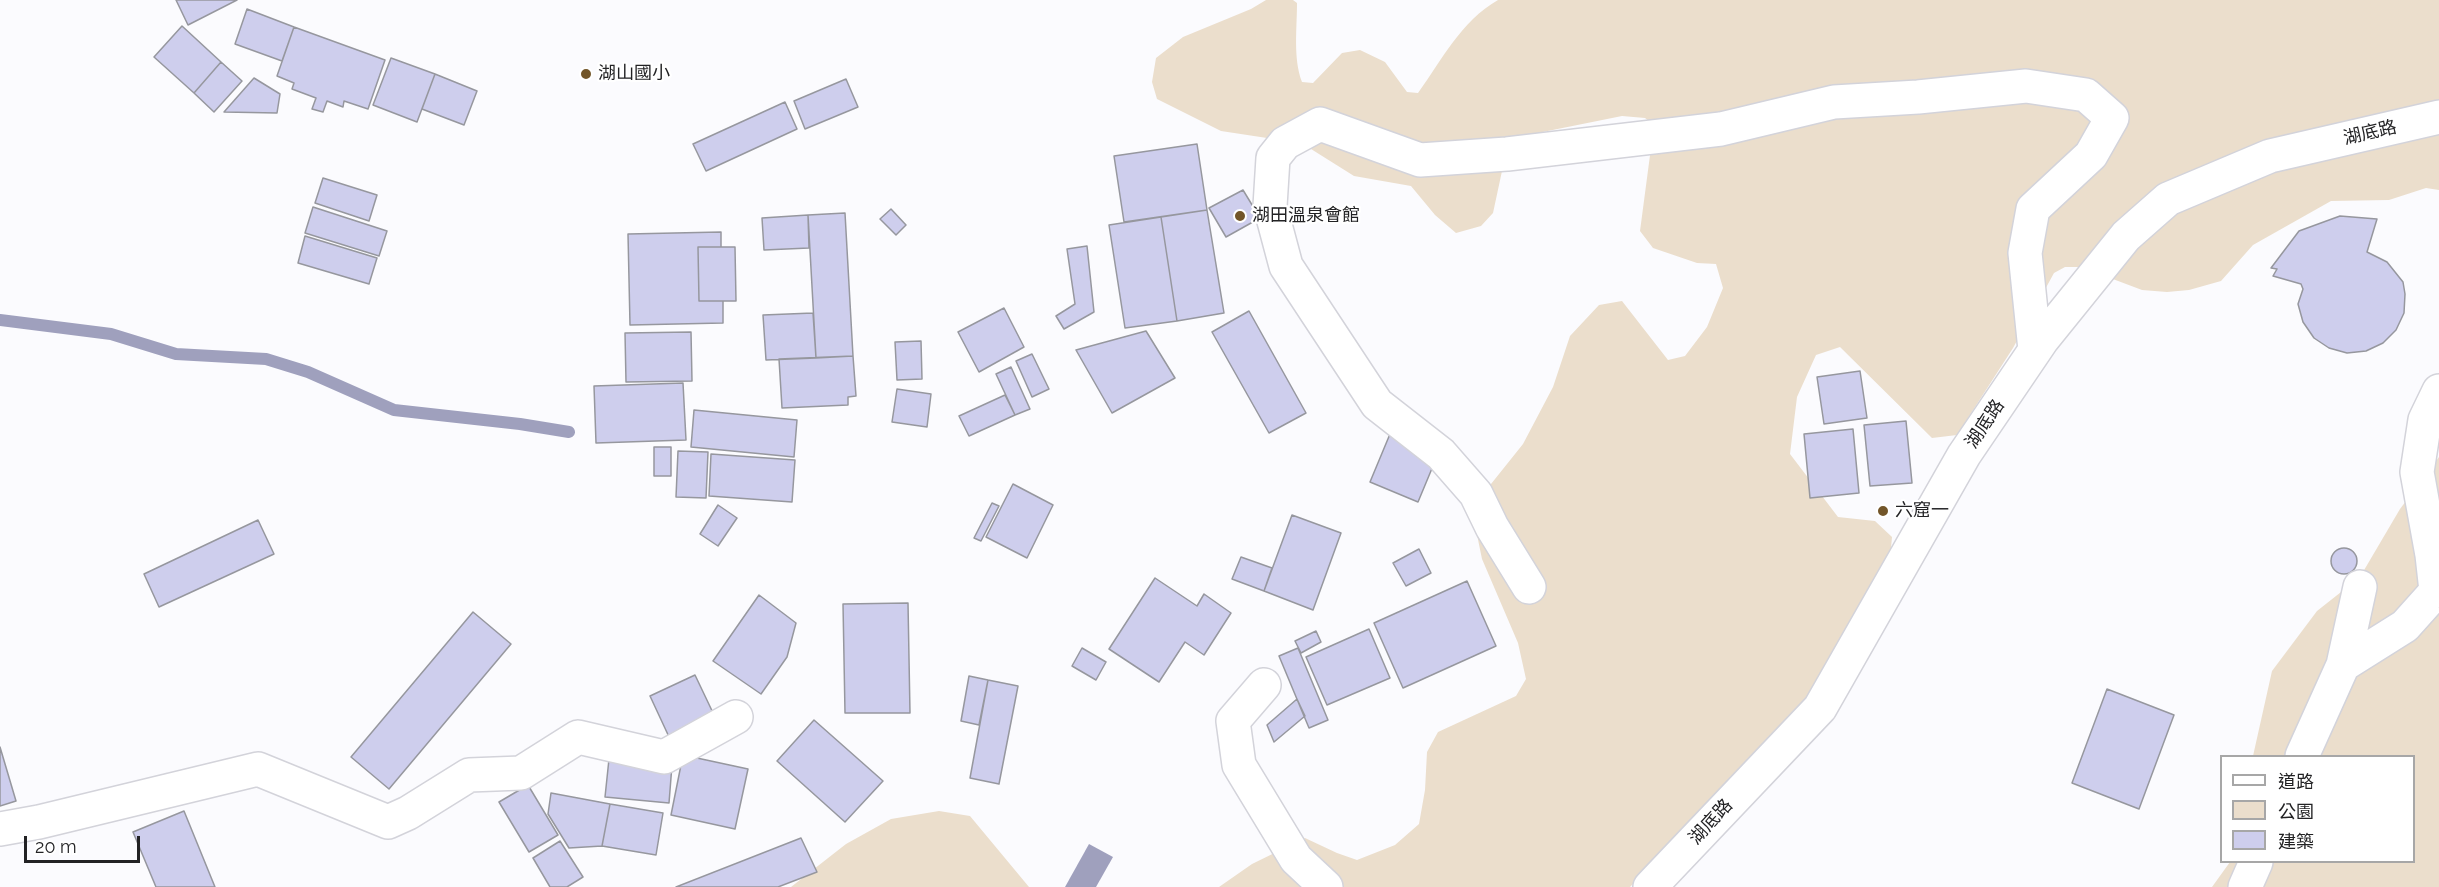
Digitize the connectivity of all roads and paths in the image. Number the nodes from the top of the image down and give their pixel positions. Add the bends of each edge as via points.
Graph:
1 (2439, 117) edge
2 (2035, 350) junction
3 (2439, 391) edge
4 (1529, 586) dead end
5 (2360, 588) dead end
6 (2437, 590) edge
7 (2343, 665) junction
8 (1264, 685) dead end
9 (736, 717) dead end
10 (2302, 755) edge
11 (0, 828) edge
12 (2255, 863) edge
13 (1664, 882) edge
14 (1326, 887) edge
15 (2245, 887) edge

1 - 2 street, 湖底路 via 2270,156 2168,199 2126,236
2 - 4 street via 2025,253 2033,208 2091,155 2112,118 2086,94 2026,86 1834,102 1720,129 1420,160 1320,124 1285,143 1273,158 1270,206 1286,266 1377,404 1441,454 1476,494
2 - 13 street, 湖底路 via 1964,455 1820,708
3 - 6 street via 2425,420 2417,472
5 - 7 street
6 - 7 street via 2405,626
7 - 10 street
8 - 14 street via 1233,721 1239,765 1296,859
9 - 11 street via 664,757 578,737 521,773 469,775 388,822 258,769
12 - 15 street

